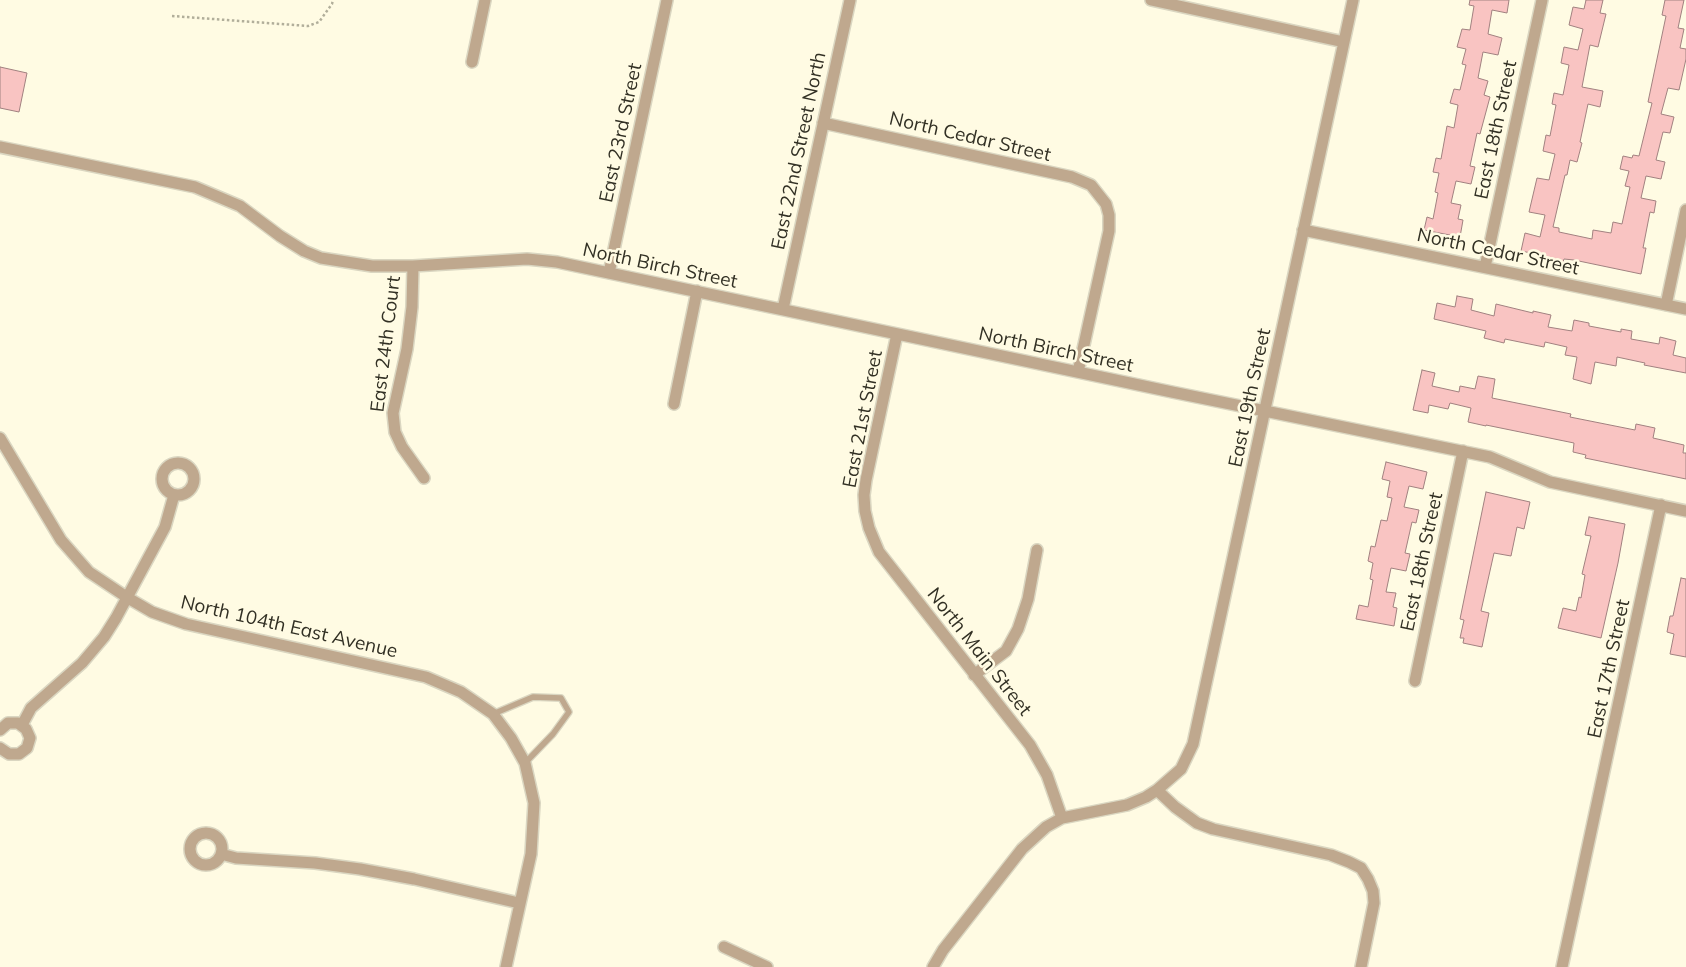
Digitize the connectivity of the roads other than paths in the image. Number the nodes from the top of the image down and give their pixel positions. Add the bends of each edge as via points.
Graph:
1 (485, 0) edge
2 (667, 0) edge
3 (850, 0) edge
4 (1155, 0) edge
5 (1353, 0) edge
6 (1542, 0) edge
7 (1344, 42) junction
8 (472, 62) dead end
9 (823, 122) junction
10 (0, 147) edge
11 (1686, 210) edge
12 (1303, 230) junction
13 (413, 266) junction
14 (1485, 267) junction
15 (609, 273) junction
16 (697, 291) junction
17 (1666, 305) junction
18 (783, 310) junction
19 (1686, 310) edge
20 (898, 334) junction
21 (1078, 372) junction
22 (674, 404) dead end
23 (1266, 411) junction
24 (0, 438) edge
25 (1463, 451) junction
26 (5, 457) edge
27 (424, 478) dead end
28 (174, 495) dead end
29 (1660, 505) junction
30 (1686, 510) edge
31 (865, 511) joint
32 (1037, 550) dead end
33 (128, 598) junction
34 (974, 675) junction
35 (1415, 680) dead end
36 (493, 714) junction
37 (22, 724) junction
38 (0, 730) edge
39 (0, 748) edge
40 (525, 763) junction
41 (1157, 790) junction
42 (1062, 818) junction
43 (222, 854) dead end
44 (520, 903) junction
45 (724, 946) dead end
46 (506, 967) edge
47 (767, 967) edge
48 (933, 967) edge
49 (1361, 967) edge
50 (1562, 967) edge

1 - 8 street
2 - 15 street, East 23rd Street
3 - 9 street, East 22nd Street North
4 - 7 street
5 - 7 street, East 19th Street
6 - 14 street, East 18th Street
7 - 12 street, East 19th Street
9 - 18 street, East 22nd Street North
9 - 21 street, North Cedar Street via 1072,178 1091,186 1109,215 1109,231
10 - 13 street, North Birch Street via 195,187 240,206 280,236 321,258 372,266
11 - 17 street
12 - 14 street, North Cedar Street
12 - 23 street, East 19th Street
13 - 15 street, North Birch Street via 527,259
13 - 27 street, East 24th Court via 407,349 393,413 395,432 402,447
14 - 17 street, North Cedar Street
15 - 16 street, North Birch Street
16 - 18 street, North Birch Street
16 - 22 street
17 - 19 street, North Cedar Street
18 - 20 street, North Birch Street
20 - 21 street, North Birch Street
20 - 31 street, East 21st Street via 866,480
21 - 23 street, North Birch Street
23 - 25 street, North Birch Street
23 - 41 street, East 19th Street via 1194,744 1181,769
24 - 26 street, North 104th East Avenue
25 - 29 street, North Birch Street via 1490,457 1550,482
25 - 35 street, East 18th Street
26 - 33 street, North 104th East Avenue via 61,540 90,572
28 - 33 street via 165,527
29 - 30 street, North Birch Street
29 - 50 street, East 17th Street
31 - 34 street, North Main Street via 879,552
32 - 34 street via 1028,600 1018,629 1006,650
33 - 36 street, North 104th East Avenue via 152,612 186,624 426,677 461,692
33 - 37 street via 104,637 82,663 32,708
34 - 42 street, North Main Street via 1039,759
36 - 40 street, North 104th East Avenue
36 - 40 lane via 533,697 561,698 569,712
37 - 38 street via 10,723
37 - 39 street via 30,736 26,749 11,755
40 - 44 street, North 104th East Avenue via 534,803 531,854
41 - 42 street, East 19th Street via 1127,805
41 - 49 street via 1197,823 1213,830 1332,855 1361,868 1373,891 1374,903
42 - 48 street via 1046,827 1022,849
43 - 44 street via 360,869
44 - 46 street, North 104th East Avenue
45 - 47 street

